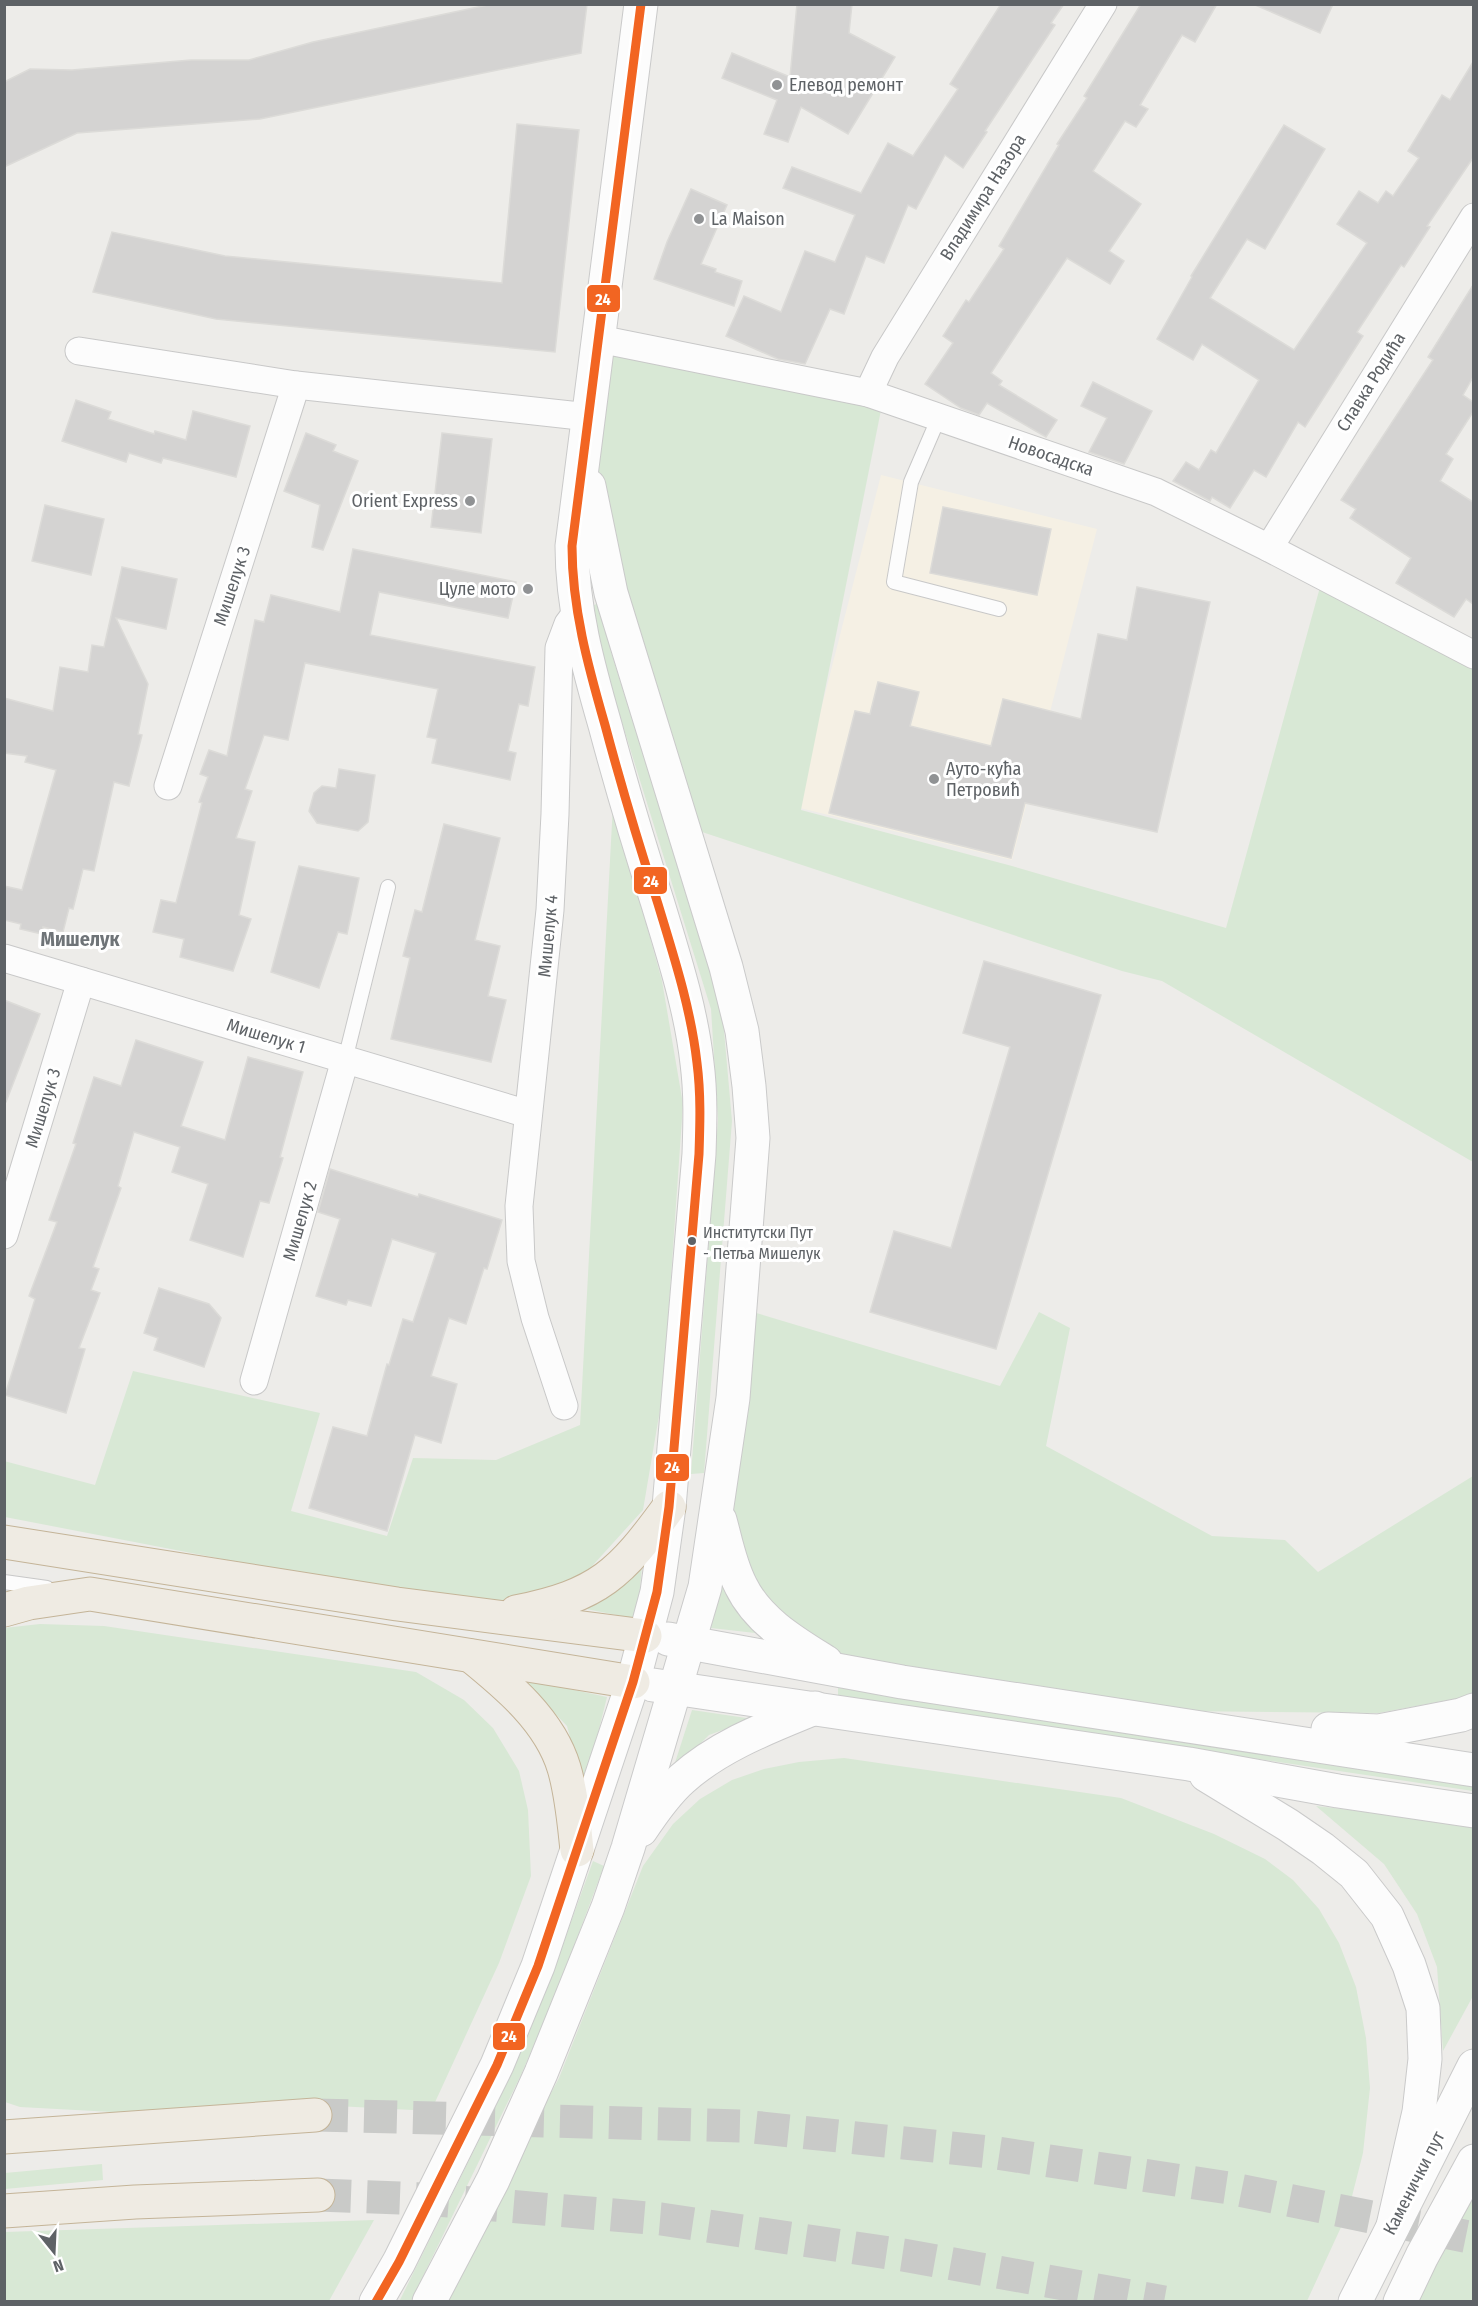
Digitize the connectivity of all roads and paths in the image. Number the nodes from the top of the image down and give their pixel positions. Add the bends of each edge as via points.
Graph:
1 (641, 4) edge
2 (1103, 4) edge
3 (1473, 217) edge
4 (599, 339) junction
5 (79, 351) dead end
6 (296, 386) junction
7 (868, 393) junction
8 (589, 417) junction
9 (939, 417) junction
10 (584, 464) junction
11 (1269, 548) junction
12 (999, 609) dead end
13 (577, 612) junction
14 (1473, 655) edge
15 (168, 786) dead end
16 (388, 887) dead end
17 (4, 958) edge
18 (81, 981) junction
19 (345, 1060) junction
20 (528, 1114) junction
21 (4, 1235) edge
22 (254, 1381) dead end
23 (564, 1406) dead end
24 (717, 1506) junction
25 (669, 1507) junction
26 (4, 1542) edge
27 (4, 1582) edge
28 (90, 1594) junction
29 (4, 1610) edge
30 (493, 1617) junction
31 (645, 1636) junction
32 (691, 1642) junction
33 (470, 1655) junction
34 (837, 1670) junction
35 (633, 1682) junction
36 (675, 1688) junction
37 (815, 1708) junction
38 (1473, 1710) edge
39 (1182, 1724) junction
40 (1189, 1764) junction
41 (1473, 1770) edge
42 (1473, 1811) edge
43 (628, 1848) junction
44 (577, 1850) junction
45 (1473, 2066) edge
46 (4, 2114) edge
47 (315, 2115) tunnel mouth
48 (129, 2127) junction
49 (4, 2138) edge
50 (1473, 2161) edge
51 (318, 2195) tunnel mouth
52 (4, 2211) edge
53 (1393, 2226) junction
54 (376, 2301) edge
55 (429, 2301) edge
56 (1355, 2301) edge
57 (1400, 2301) edge

1 - 4 street
2 - 7 street, Владимира Назора via 885,357
3 - 11 street, Славка Родића
4 - 7 street, Новосадска
4 - 8 street
5 - 6 street
6 - 8 street
6 - 15 street, Мишелук 3
7 - 9 street, Новосадска
8 - 10 street
9 - 11 street, Новосадска via 1156,492
9 - 12 lane via 911,482 894,582
10 - 13 street via 572,546
10 - 24 street via 611,593 742,1031 753,1138 733,1398
11 - 14 street, Новосадска
13 - 20 street, Мишелук 4 via 559,648 553,877
13 - 25 street via 622,788 678,973 697,1064 699,1154
16 - 19 lane
17 - 18 street, Мишелук 1
18 - 19 street, Мишелук 1
18 - 21 street, Мишелук 3
19 - 20 street, Мишелук 1
19 - 22 street, Мишелук 2
20 - 23 street, Мишелук 4 via 519,1206 521,1261
24 - 32 street via 705,1587
24 - 34 street via 741,1588 762,1617
25 - 30 highway via 638,1551 600,1584 585,1593
25 - 31 street via 657,1592
26 - 30 highway
27 - 28 lane
28 - 29 highway
28 - 33 highway
30 - 31 highway
31 - 32 street
31 - 35 street
32 - 34 street
32 - 36 street
33 - 35 highway
33 - 44 highway via 507,1686 551,1737 564,1767
34 - 39 street
35 - 36 street
35 - 44 street
36 - 37 street
36 - 43 street
37 - 40 street
37 - 43 street via 709,1758 680,1780
38 - 39 street via 1379,1731
39 - 41 street
40 - 42 street
40 - 53 street via 1323,1848 1354,1874 1387,1916 1405,1955 1423,2007 1425,2059 1419,2112
43 - 55 street via 536,2083 493,2180
44 - 54 street via 538,1966 497,2065
45 - 53 street, Каменички пут
46 - 48 highway via 23,2120
47 - 48 highway
48 - 49 highway
50 - 57 street
51 - 52 highway
53 - 56 street, Каменички пут

